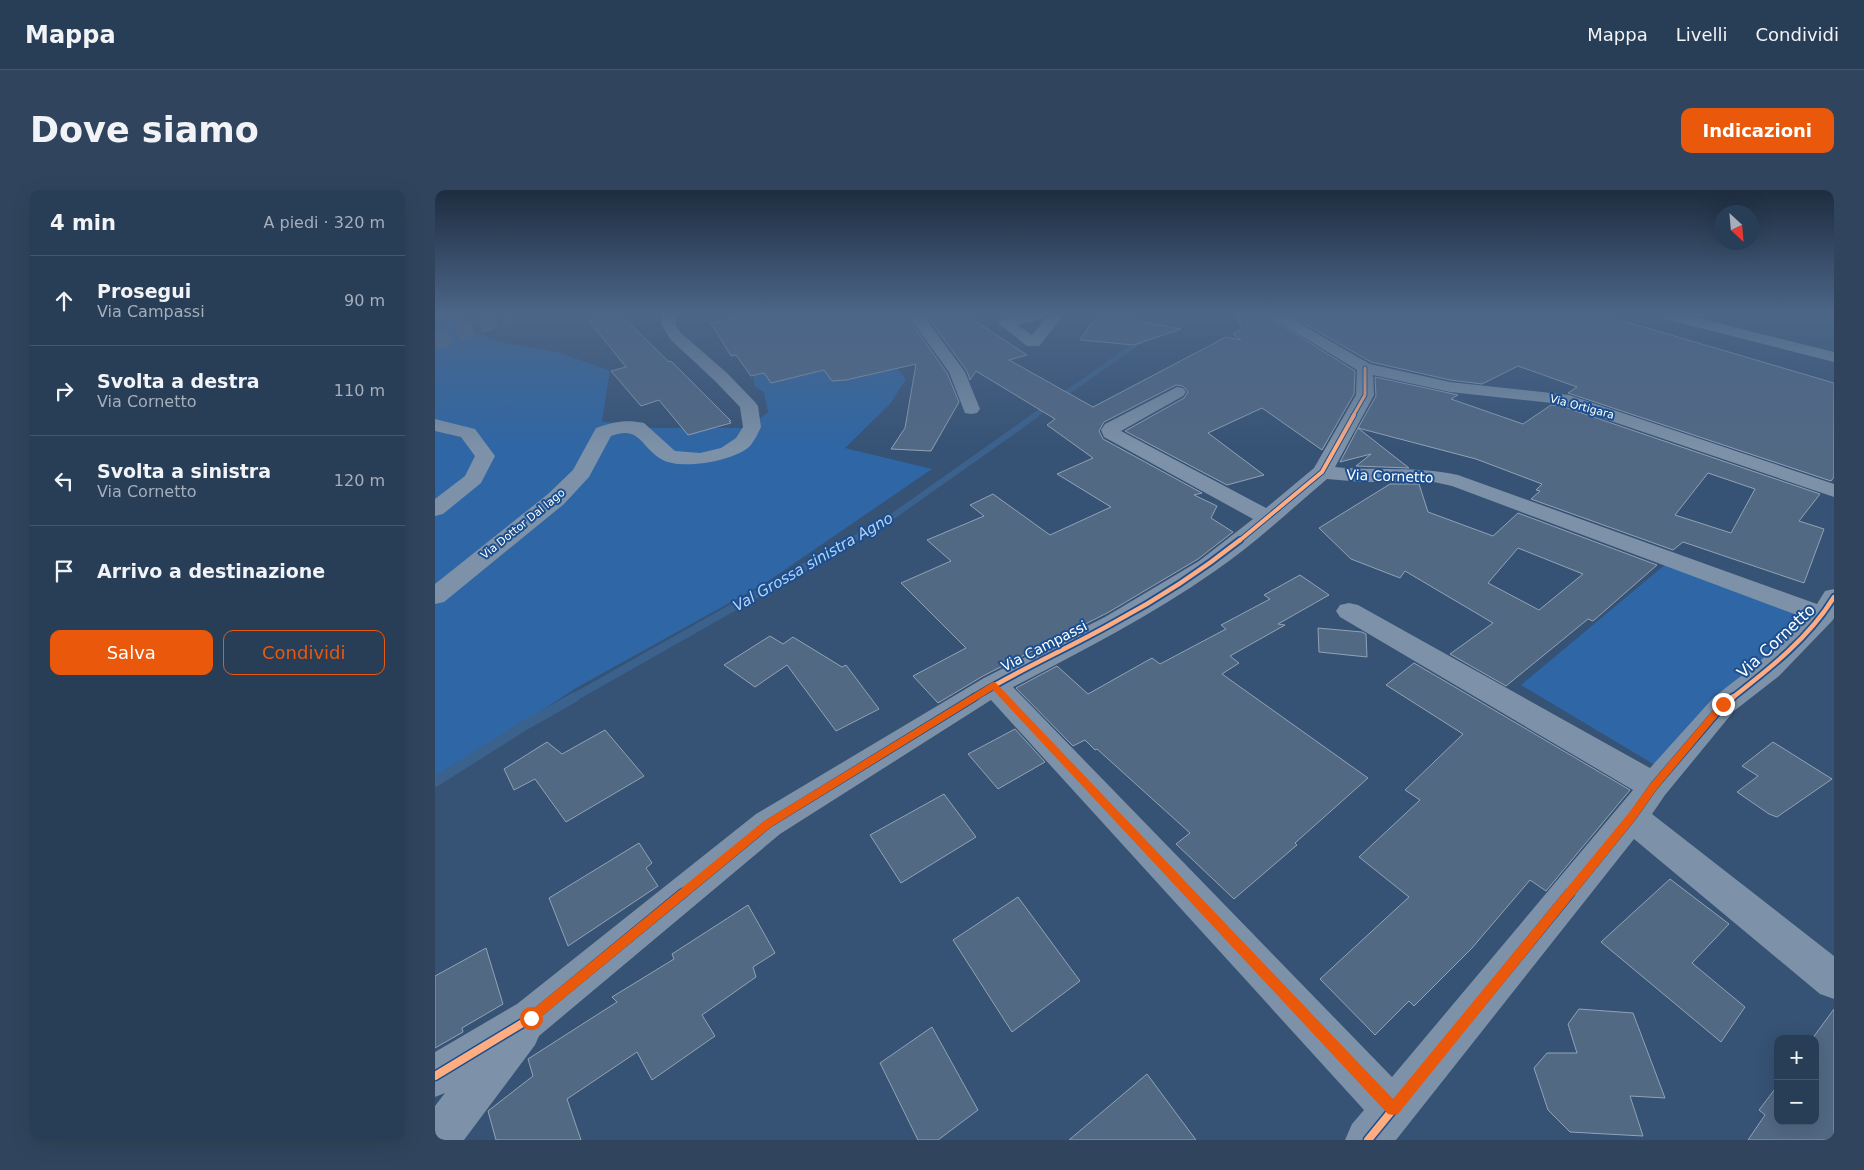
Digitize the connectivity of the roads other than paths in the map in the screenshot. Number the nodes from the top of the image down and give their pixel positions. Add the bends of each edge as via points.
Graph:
1 (701, 359) edge
2 (948, 359) edge
3 (1350, 359) edge
4 (1365, 368) junction
5 (1177, 392) dead end
6 (971, 409) dead end
7 (435, 424) edge
8 (1322, 472) junction
9 (1834, 491) edge
10 (435, 509) edge
11 (1268, 518) junction
12 (435, 596) edge
13 (1829, 606) edge
14 (1349, 611) dead end
15 (993, 685) junction
16 (1654, 786) junction
17 (1632, 817) junction
18 (1834, 980) edge
19 (531, 1018) junction
20 (435, 1076) edge
21 (1393, 1109) junction
22 (436, 1140) edge
23 (1368, 1140) edge

1 - 12 street, Via Dottor Dal lago via 749,406 752,427 743,442 728,452 700,459 669,456 637,428 620,426 603,432 581,473 556,499
2 - 6 street via 957,372
3 - 4 street, Via Ortigara
4 - 8 street, Via Campassi via 1365,395
4 - 9 street, Via Ortigara via 1450,387 1552,397 1582,404
5 - 11 street via 1112,428 1111,433
7 - 10 street via 468,433 485,456 474,479
8 - 11 street, Via Campassi
8 - 13 street, Via Cornetto via 1362,476 1434,476 1458,481
11 - 15 street, Via Campassi via 1207,566 1123,618
13 - 16 street, Via Cornetto via 1769,669 1723,704
14 - 16 street
15 - 19 street, Via Campassi via 768,824
15 - 21 street
16 - 17 street, Via Cornetto
17 - 18 street
17 - 21 street, Via Cornetto
19 - 20 street, Via Campassi
19 - 22 street
21 - 23 street, Via Cornetto

